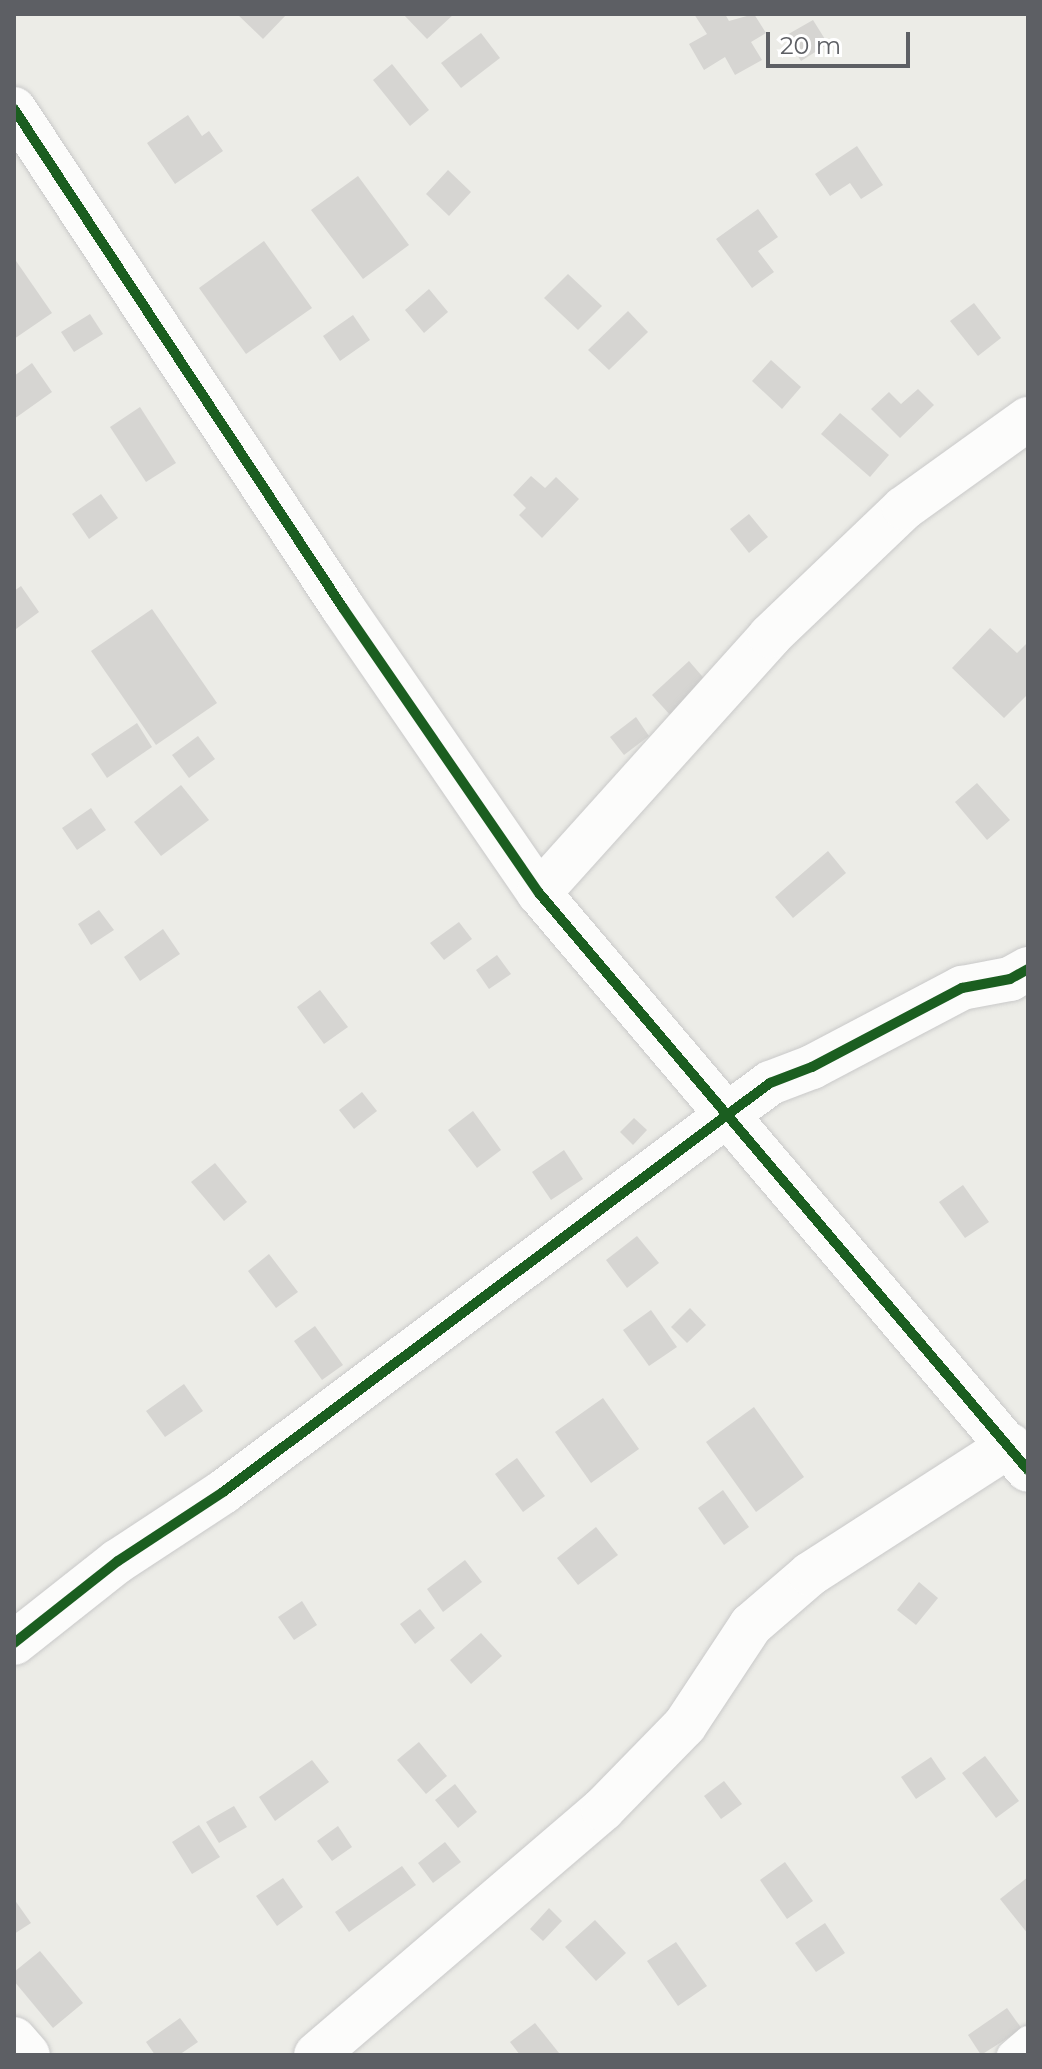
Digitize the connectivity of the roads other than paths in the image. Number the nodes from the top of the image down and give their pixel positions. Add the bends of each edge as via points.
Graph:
1 (14, 109) edge
2 (1028, 419) edge
3 (539, 893) junction
4 (1028, 969) edge
5 (730, 1117) junction
6 (1019, 1458) edge
7 (14, 1643) edge
8 (14, 2039) edge
9 (1028, 2040) edge
10 (28, 2055) edge
11 (316, 2055) edge
12 (1011, 2055) edge

1 - 3 street via 343,608
2 - 3 street via 904,508 770,636
3 - 5 street
4 - 5 street via 1010,979 962,988 897,1019 812,1067 770,1083
5 - 6 street
5 - 7 street via 223,1492 118,1561
6 - 11 street via 810,1574 751,1625 685,1725 603,1809
8 - 10 street
9 - 12 lane

